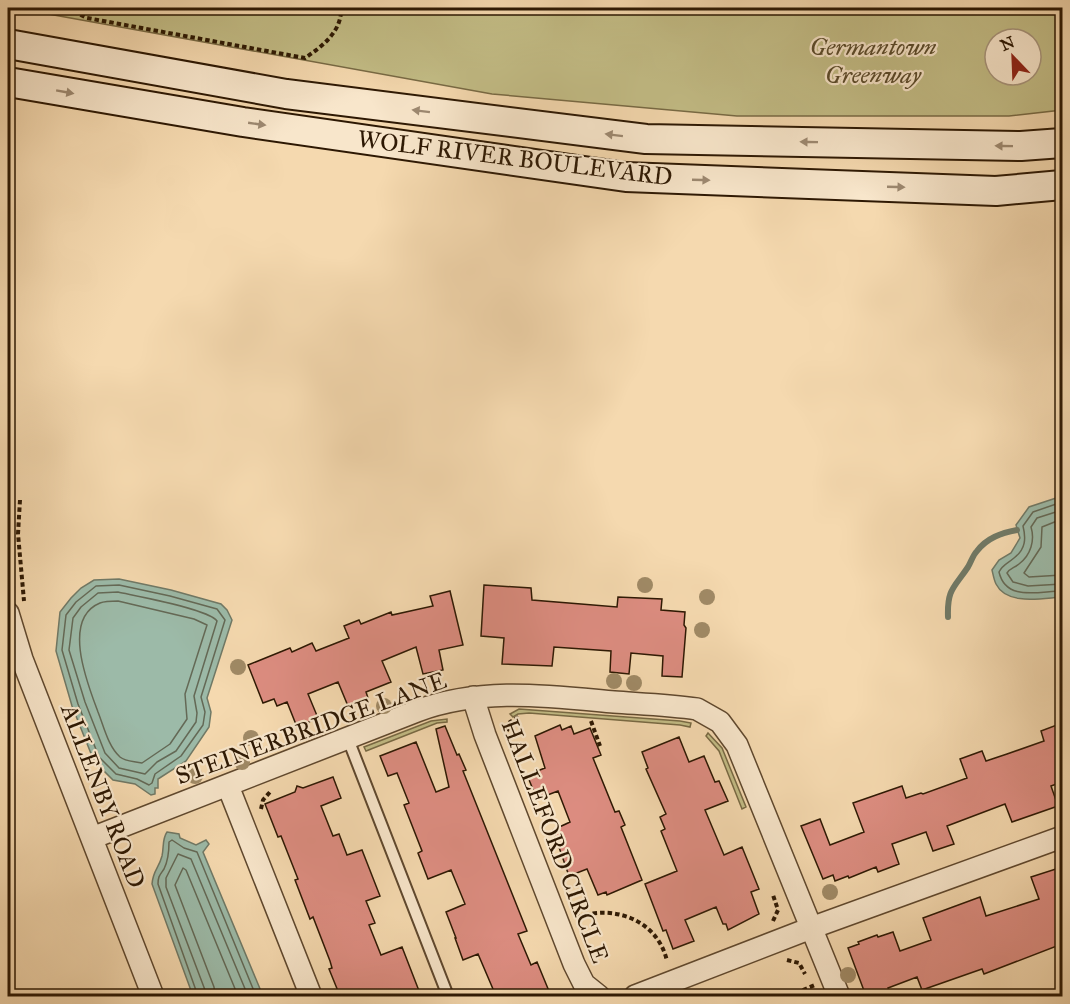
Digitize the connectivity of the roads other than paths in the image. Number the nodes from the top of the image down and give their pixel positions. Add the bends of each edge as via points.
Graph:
1 (8, 44) edge
2 (8, 82) edge
3 (1062, 143) edge
4 (1062, 185) edge
5 (16, 612) edge
6 (473, 697) junction
7 (348, 739) junction
8 (228, 786) junction
9 (1062, 837) edge
10 (92, 838) junction
11 (811, 927) junction
12 (153, 996) edge
13 (311, 996) edge
14 (448, 996) edge
15 (599, 996) edge
16 (635, 996) edge
17 (838, 996) edge

3 -> 1 main road, WOLF RIVER BOULEVARD via 1021,146 646,140 286,94
2 -> 4 main road, WOLF RIVER BOULEVARD via 243,122 626,177 996,192
5 - 10 street, ALLENBY ROAD via 22,658
6 - 7 street, STEINERBRIDGE LANE via 432,706
6 - 11 street, STEINERBRIDGE LANE via 527,694 685,707 712,716 737,745
6 - 15 street, HALLEFORD CIRCLE via 570,953 584,984
7 - 8 street, STEINERBRIDGE LANE
7 - 14 lane
8 - 10 street, STEINERBRIDGE LANE
8 - 13 street
9 - 11 street
10 - 12 street, ALLENBY ROAD
11 - 16 street
11 - 17 street, STEINERBRIDGE LANE

